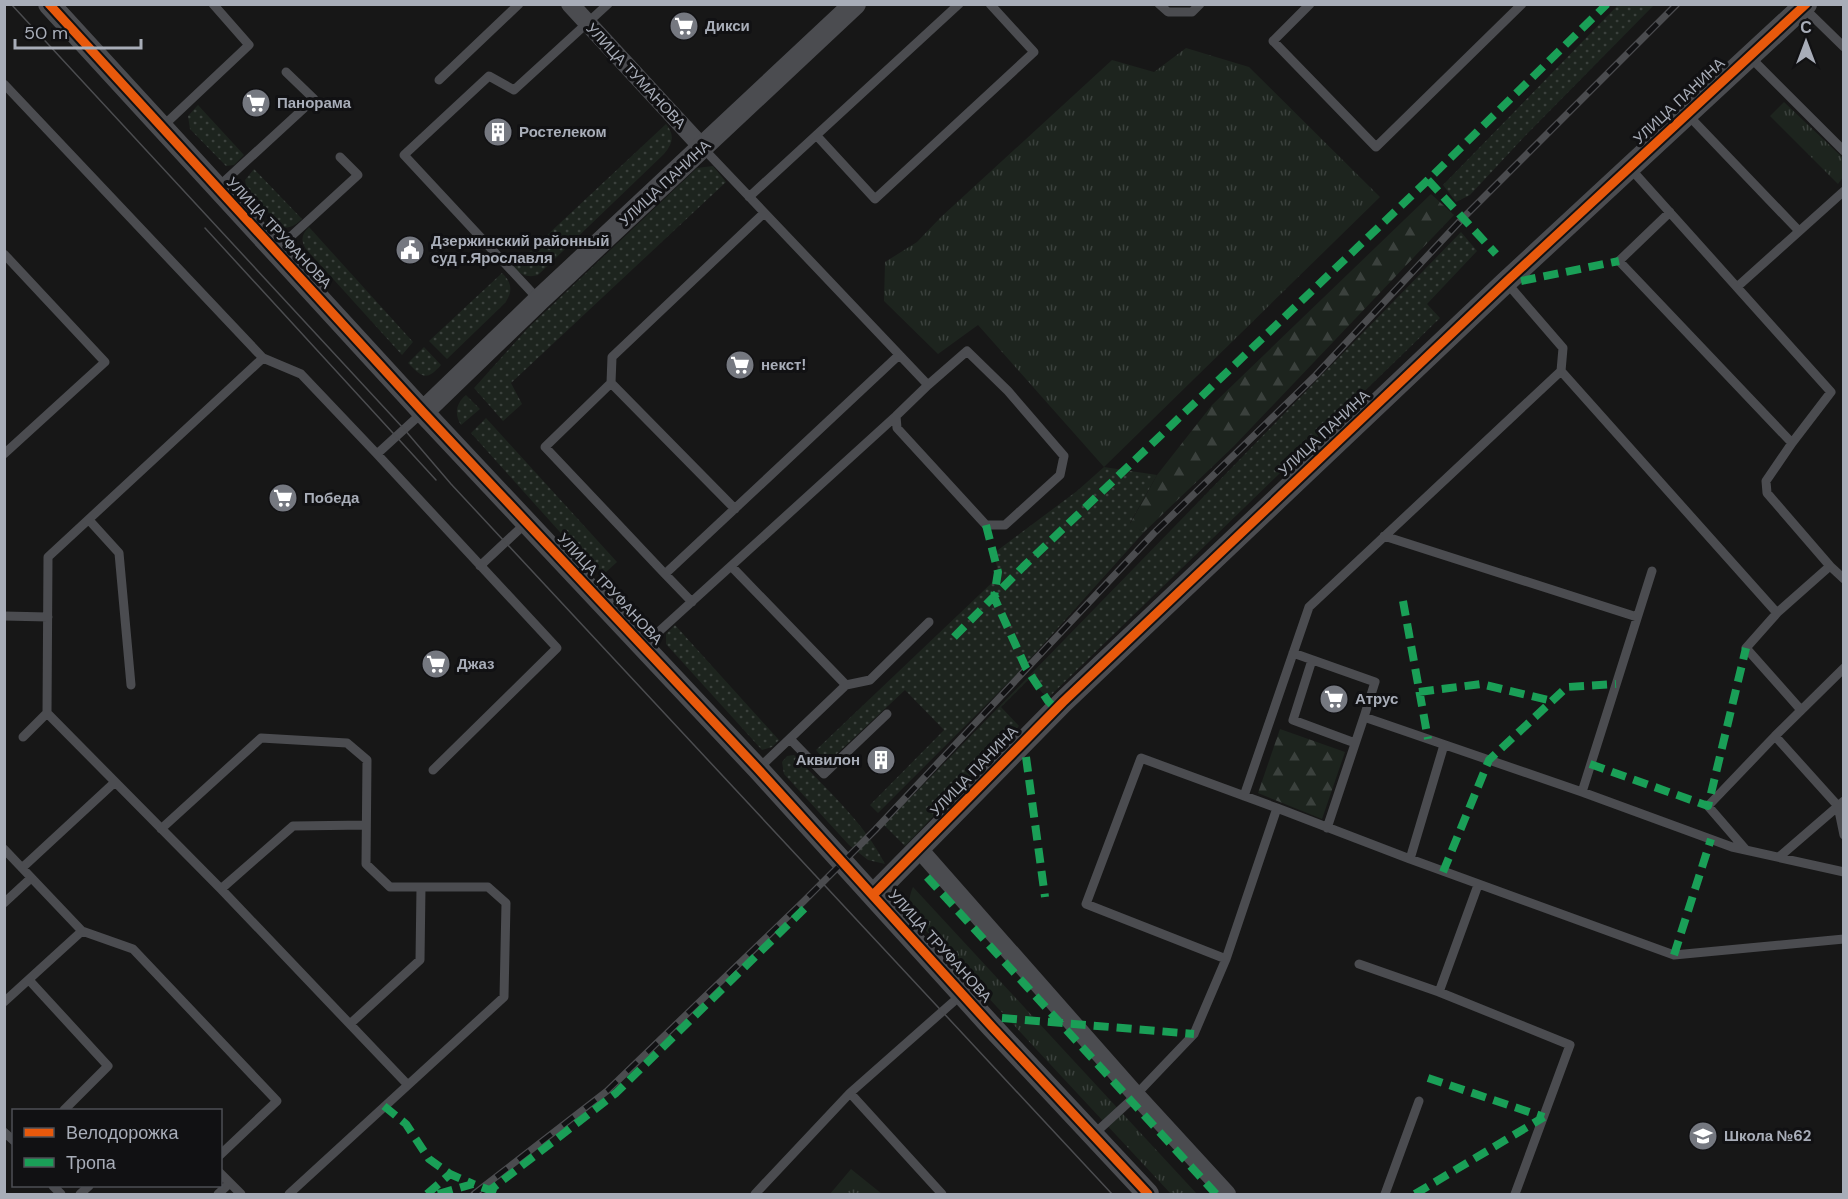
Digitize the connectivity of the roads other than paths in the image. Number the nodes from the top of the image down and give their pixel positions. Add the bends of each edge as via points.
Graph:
1 (49, 4) edge
2 (213, 4) edge
3 (519, 4) edge
4 (570, 4) edge
5 (608, 4) edge
6 (855, 4) edge
7 (959, 4) edge
8 (990, 4) edge
9 (1159, 4) edge
10 (1200, 4) edge
11 (1310, 4) edge
12 (1522, 4) edge
13 (1805, 6) edge
14 (587, 24) junction
15 (1844, 47) edge
16 (1749, 56) junction
17 (286, 72) dead end
18 (439, 80) dead end
19 (4, 84) edge
20 (1687, 114) junction
21 (161, 128) junction
22 (818, 136) junction
23 (702, 147) junction
24 (1844, 151) edge
25 (340, 157) dead end
26 (1630, 167) junction
27 (217, 188) junction
28 (1844, 191) edge
29 (749, 197) junction
30 (1670, 212) junction
31 (764, 213) junction
32 (1799, 231) junction
33 (275, 251) junction
34 (4, 254) edge
35 (1506, 282) junction
36 (1737, 287) junction
37 (539, 300) junction
38 (899, 355) junction
39 (262, 358) junction
40 (1561, 371) junction
41 (612, 383) junction
42 (928, 385) junction
43 (423, 412) junction
44 (896, 416) junction
45 (1791, 443) junction
46 (4, 454) edge
47 (377, 454) junction
48 (735, 509) junction
49 (89, 520) junction
50 (526, 522) junction
51 (1384, 536) junction
52 (480, 566) junction
53 (731, 566) junction
54 (1830, 566) junction
55 (1652, 571) dead end
56 (665, 574) junction
57 (1844, 579) edge
58 (692, 602) junction
59 (1778, 613) junction
60 (4, 616) edge
61 (48, 617) junction
62 (1637, 617) junction
63 (929, 622) dead end
64 (643, 646) junction
65 (1293, 653) junction
66 (1312, 660) junction
67 (1844, 668) edge
68 (131, 685) dead end
69 (846, 685) junction
70 (1801, 710) junction
71 (47, 713) junction
72 (887, 714) dead end
73 (1364, 717) junction
74 (1775, 736) junction
75 (23, 737) dead end
76 (790, 739) junction
77 (1355, 743) junction
78 (1444, 745) junction
79 (758, 769) junction
80 (433, 770) dead end
81 (115, 782) junction
82 (1582, 792) junction
83 (1244, 796) junction
84 (1841, 804) edge
85 (1277, 808) junction
86 (366, 825) junction
87 (1327, 828) junction
88 (161, 829) junction
89 (1844, 835) edge
90 (4, 849) edge
91 (919, 849) junction
92 (1746, 850) junction
93 (1779, 857) junction
94 (1410, 859) junction
95 (22, 868) junction
96 (1844, 872) edge
97 (31, 878) junction
98 (1478, 885) junction
99 (421, 887) junction
100 (221, 889) junction
101 (873, 894) junction
102 (4, 903) edge
103 (82, 931) junction
104 (1844, 939) edge
105 (1226, 958) junction
106 (1359, 964) dead end
107 (28, 980) junction
108 (1439, 992) junction
109 (963, 993) junction
110 (4, 1002) edge
111 (350, 1024) junction
112 (407, 1084) junction
113 (850, 1093) junction
114 (1136, 1095) junction
115 (1419, 1101) dead end
116 (65, 1109) edge
117 (1093, 1135) junction
118 (222, 1153) edge
119 (222, 1175) edge
120 (230, 1183) junction
121 (218, 1194) edge
122 (241, 1194) edge
123 (289, 1194) edge
124 (755, 1194) edge
125 (942, 1194) edge
126 (1148, 1194) edge
127 (1227, 1194) edge
128 (1385, 1194) edge
129 (1515, 1194) edge

1 - 21 street, УЛИЦА ТРУФАНОВА
2 - 21 lane via 249,45
3 - 18 lane
4 - 14 street, УЛИЦА ТУМАНОВА
5 - 14 lane
6 - 23 street, УЛИЦА ПАНИНА
7 - 22 lane
8 - 22 lane via 1034,52 875,199
9 - 10 lane via 1168,12 1192,12
11 - 12 lane via 1273,41 1376,147
13 - 15 lane
13 - 16 street, УЛИЦА ПАНИНА
14 - 23 street, УЛИЦА ТУМАНОВА
14 - 37 lane via 514,90 489,76 404,155
16 - 20 street, УЛИЦА ПАНИНА
16 - 24 lane
17 - 27 lane via 314,99
19 - 39 lane
20 - 26 street, УЛИЦА ПАНИНА
20 - 32 lane
21 - 27 street, УЛИЦА ТРУФАНОВА
22 - 29 lane
23 - 29 lane
23 - 37 street, УЛИЦА ПАНИНА
25 - 33 lane via 358,175
26 - 30 lane
26 - 35 street, УЛИЦА ПАНИНА
27 - 33 street, УЛИЦА ТРУФАНОВА
28 - 32 lane
29 - 31 lane
30 - 36 lane
30 - 45 lane via 1619,261
31 - 38 lane
31 - 41 lane via 612,357
32 - 36 lane
33 - 43 street, УЛИЦА ТРУФАНОВА
34 - 46 lane via 105,362
35 - 40 lane via 1563,348
35 - 91 street, УЛИЦА ПАНИНА via 1063,702
36 - 45 lane via 1831,392
37 - 43 street, УЛИЦА ПАНИНА
38 - 42 lane
38 - 48 lane
39 - 47 lane via 301,374
39 - 49 lane
40 - 51 lane
40 - 59 lane
41 - 48 lane
41 - 56 lane via 545,447
42 - 44 lane
42 - 44 lane via 968,351 1064,456 1060,475 1005,525 986,525 897,428
43 - 47 lane
43 - 50 street, УЛИЦА ТРУФАНОВА
44 - 53 lane
45 - 54 lane via 1766,481 1767,493
47 - 52 lane
48 - 56 lane
49 - 61 lane via 48,557
49 - 68 lane via 119,553
50 - 52 lane
50 - 64 street, УЛИЦА ТРУФАНОВА
51 - 62 lane
51 - 65 lane via 1309,606
52 - 80 lane via 557,648
53 - 58 lane
53 - 69 lane
54 - 57 lane
54 - 59 lane
55 - 62 lane
56 - 58 lane
58 - 64 lane
59 - 70 lane via 1746,648
60 - 61 lane
61 - 71 lane
62 - 82 lane
63 - 69 lane via 870,680
64 - 79 street, УЛИЦА ТРУФАНОВА
65 - 66 lane
65 - 83 lane
66 - 73 lane via 1375,682
66 - 77 lane via 1293,720
67 - 70 lane
69 - 76 lane
70 - 74 lane
71 - 75 lane
71 - 81 lane
72 - 76 lane via 824,774
73 - 77 lane
73 - 78 lane
74 - 84 lane
74 - 92 lane via 1708,806
76 - 79 lane
77 - 87 lane
78 - 82 lane
78 - 94 lane
79 - 101 street, УЛИЦА ТРУФАНОВА
81 - 88 lane
81 - 95 lane
82 - 92 lane
83 - 85 lane
83 - 105 lane via 1141,758 1086,904
84 - 89 lane
84 - 93 lane
85 - 87 lane
85 - 105 lane
86 - 88 lane via 367,760 347,743 261,738
86 - 99 lane via 366,864 390,887
86 - 100 lane via 293,826
87 - 94 lane
88 - 100 lane
90 - 95 lane
91 - 101 street, УЛИЦА ПАНИНА
91 - 114 street
92 - 93 lane
93 - 96 lane
94 - 98 lane
95 - 97 lane
97 - 102 lane
97 - 103 lane
98 - 104 lane via 1674,955
98 - 108 lane
99 - 111 lane via 420,960
99 - 112 lane via 488,887 506,903 504,997
100 - 111 lane
101 - 109 street, УЛИЦА ТРУФАНОВА
103 - 107 lane
103 - 118 lane via 133,949 277,1101
105 - 114 lane via 1194,1034
106 - 108 lane
107 - 110 lane
107 - 116 lane via 108,1066
108 - 129 lane via 1570,1045
109 - 113 lane
109 - 117 street, УЛИЦА ТРУФАНОВА
111 - 112 lane
112 - 123 lane
113 - 124 lane
113 - 125 lane
114 - 117 lane
114 - 127 street
115 - 128 lane
117 - 126 street, УЛИЦА ТРУФАНОВА
119 - 120 lane
120 - 121 lane
120 - 122 lane

